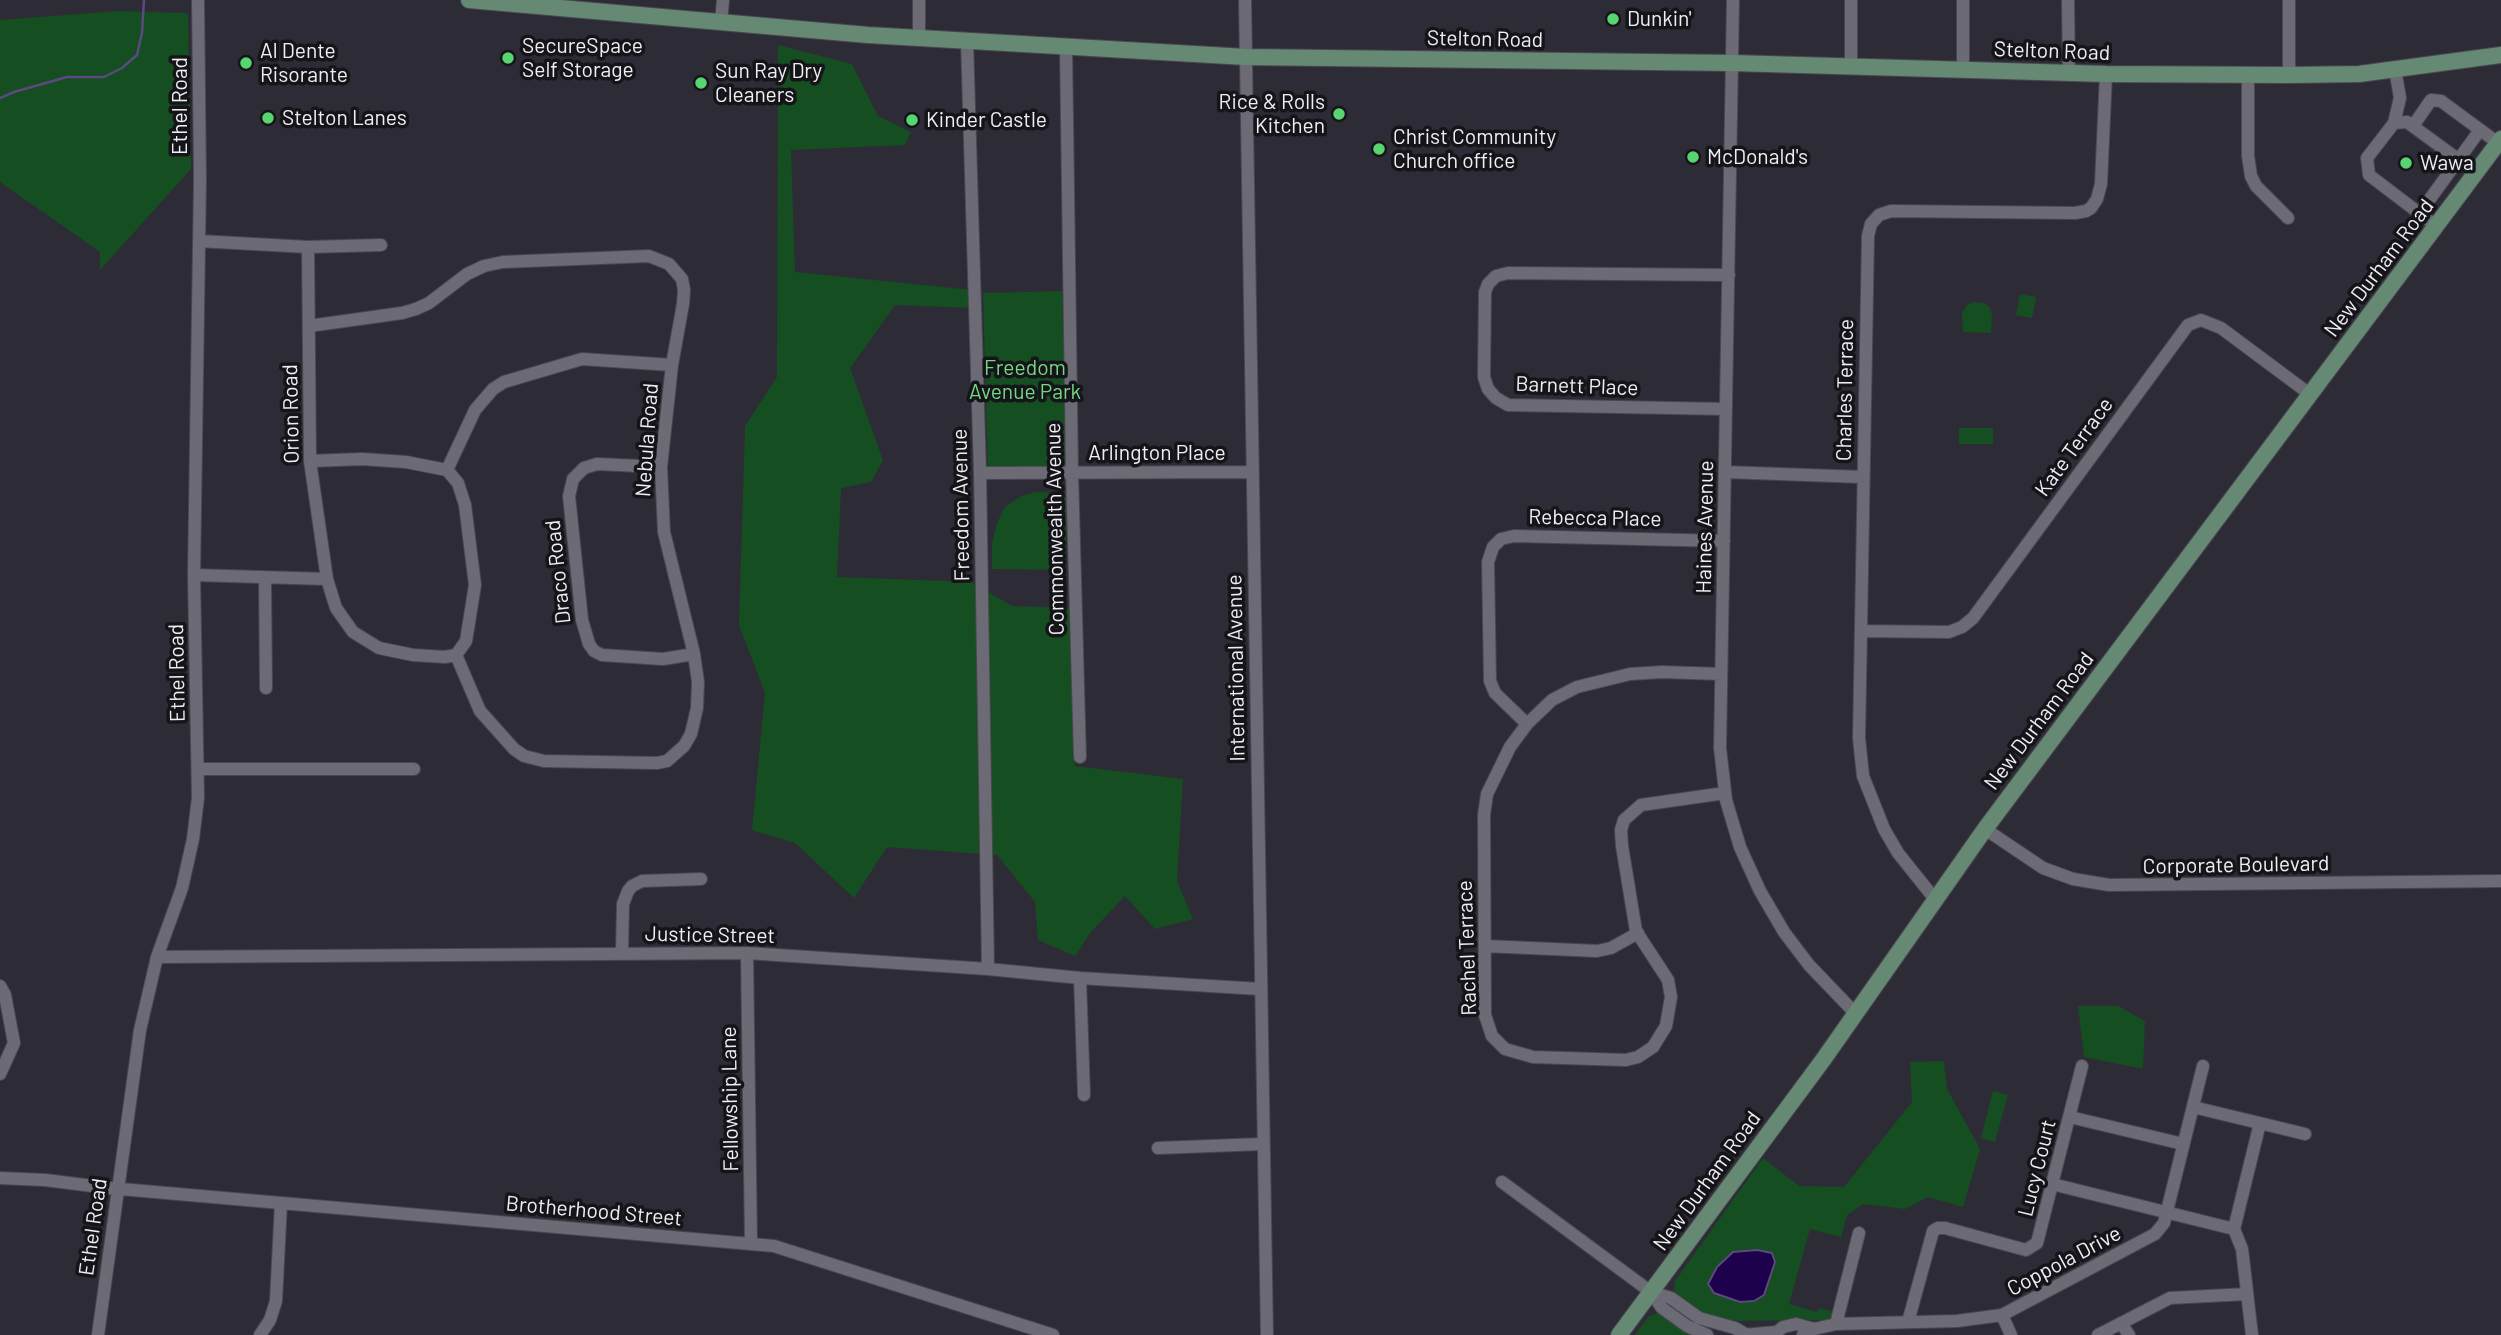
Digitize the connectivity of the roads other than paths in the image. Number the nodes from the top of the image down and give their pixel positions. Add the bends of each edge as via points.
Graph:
1 (198, 0) edge
2 (469, 0) edge
3 (723, 0) edge
4 (919, 0) edge
5 (1245, 0) edge
6 (1733, 0) edge
7 (1851, 0) edge
8 (1963, 0) edge
9 (2068, 0) edge
10 (2289, 0) edge
11 (489, 1) edge
12 (513, 1) edge
13 (721, 23) junction
14 (919, 38) junction
15 (967, 41) junction
16 (1066, 47) junction
17 (2501, 55) edge
18 (1246, 57) junction
19 (1733, 63) junction
20 (1851, 66) junction
21 (1963, 69) junction
22 (2395, 69) junction
23 (2069, 72) junction
24 (2106, 74) junction
25 (2248, 74) junction
26 (2289, 75) junction
27 (2394, 123) junction
28 (2413, 126) junction
29 (2480, 130) junction
30 (2499, 141) edge
31 (2459, 160) junction
32 (2420, 214) junction
33 (2288, 218) dead end
34 (2436, 226) junction
35 (199, 242) junction
36 (381, 245) dead end
37 (308, 247) junction
38 (1729, 275) junction
39 (309, 326) junction
40 (672, 365) junction
41 (2311, 395) junction
42 (1726, 409) junction
43 (310, 461) junction
44 (661, 467) junction
45 (447, 470) junction
46 (1072, 472) junction
47 (1251, 472) junction
48 (1725, 472) junction
49 (979, 473) junction
50 (1862, 477) junction
51 (1724, 541) junction
52 (194, 575) junction
53 (265, 579) junction
54 (327, 579) junction
55 (1862, 631) junction
56 (457, 654) junction
57 (694, 654) junction
58 (1721, 674) junction
59 (266, 688) dead end
60 (1527, 724) junction
61 (1080, 757) dead end
62 (198, 769) junction
63 (414, 769) dead end
64 (1725, 793) junction
65 (1985, 829) junction
66 (701, 879) dead end
67 (2501, 881) edge
68 (1934, 898) junction
69 (1638, 933) junction
70 (1485, 946) junction
71 (747, 953) junction
72 (622, 954) junction
73 (158, 957) junction
74 (988, 968) junction
75 (1080, 978) junction
76 (0, 986) edge
77 (1261, 989) junction
78 (1856, 1014) junction
79 (2082, 1066) dead end
80 (2203, 1066) dead end
81 (0, 1074) edge
82 (1084, 1095) dead end
83 (2193, 1107) junction
84 (2070, 1117) junction
85 (2260, 1123) junction
86 (2305, 1134) dead end
87 (1262, 1144) junction
88 (2183, 1144) junction
89 (1158, 1148) dead end
90 (0, 1178) edge
91 (1502, 1182) dead end
92 (2052, 1184) junction
93 (118, 1188) junction
94 (281, 1203) junction
95 (2166, 1214) junction
96 (2234, 1229) junction
97 (1859, 1233) dead end
98 (751, 1244) junction
99 (1651, 1292) junction
100 (2247, 1294) junction
101 (2002, 1315) junction
102 (1908, 1322) junction
103 (2121, 1323) junction
104 (1836, 1324) junction
105 (1808, 1332) edge
106 (1779, 1333) edge
107 (1744, 1334) edge
108 (1760, 1334) edge
109 (98, 1335) edge
110 (260, 1335) edge
111 (1053, 1335) edge
112 (1267, 1335) edge
113 (1619, 1335) edge
114 (1707, 1335) edge
115 (2011, 1335) edge
116 (2098, 1335) edge
117 (2129, 1335) edge
118 (2252, 1335) edge

1 - 35 street, Ethel Road
2 - 11 main road, Stelton Road
3 - 13 street
4 - 14 street
5 - 18 street, International Avenue
6 - 19 street, Haines Avenue
7 - 20 street
8 - 21 street
9 - 23 street
10 - 26 street
11 - 12 main road, Stelton Road
12 - 13 main road, Stelton Road
13 - 14 main road, Stelton Road
14 - 15 main road, Stelton Road
15 - 16 main road, Stelton Road
15 - 49 street, Freedom Avenue
16 - 18 main road, Stelton Road
16 - 46 street, Commonwealth Avenue
17 - 22 main road, Stelton Road
18 - 19 main road, Stelton Road
18 - 47 street, International Avenue
19 - 20 main road, Stelton Road
19 - 38 street, Haines Avenue
20 - 21 main road, Stelton Road
21 - 23 main road, Stelton Road
22 - 26 main road, Stelton Road
22 - 27 street via 2400,98
23 - 24 main road, Stelton Road
24 - 25 main road, Stelton Road
24 - 50 street, Charles Terrace via 2101,184 2097,199 2086,211 1891,211 1871,223
25 - 26 main road, Stelton Road
25 - 33 street via 2248,167 2256,186
27 - 28 street
27 - 32 street via 2367,158 2369,175
28 - 29 street via 2431,100 2441,101
28 - 31 street
29 - 30 street
29 - 31 street
30 - 34 main road, New Durham Road
31 - 32 street
32 - 34 street
34 - 41 main road, New Durham Road
35 - 37 street
35 - 52 street, Ethel Road
36 - 37 street
37 - 39 street, Orion Road
38 - 42 street, Haines Avenue
38 - 42 street, Barnett Place via 1508,273 1496,276 1485,292 1484,377 1488,389 1508,405
39 - 40 street, Nebula Road via 416,309 467,274 503,262 649,256 677,271 684,290
39 - 43 street, Orion Road
40 - 44 street, Nebula Road
40 - 45 street via 582,359 504,382 475,410
41 - 55 street, Kate Terrace via 2221,328 2201,320 2189,326 1973,618 1949,632
41 - 65 main road, New Durham Road
42 - 48 street, Haines Avenue
43 - 45 street via 385,460
43 - 54 street, Orion Road
44 - 57 street, Nebula Road via 664,532
44 - 57 street, Draco Road via 597,464 573,479 569,496 582,620 589,644 602,655 663,659
45 - 56 street via 463,493 475,569 466,641
46 - 47 street, Arlington Place
46 - 49 street, Arlington Place
46 - 61 street, Commonwealth Avenue
47 - 77 street, International Avenue
48 - 50 street
48 - 51 street, Haines Avenue
49 - 74 street, Freedom Avenue
50 - 55 street, Charles Terrace
51 - 58 street, Haines Avenue
51 - 60 street, Rebecca Place via 1501,539 1488,562 1490,681 1495,693
52 - 53 street
52 - 62 street, Ethel Road
53 - 54 street
53 - 59 street
54 - 56 street, Orion Road via 336,608 365,641 393,652
55 - 68 street, Charles Terrace via 1859,738 1863,776 1884,829
56 - 57 street, Nebula Road via 480,711 524,756 544,761 657,762 676,755 691,734 698,693
58 - 60 street, Rachel Terrace via 1662,672 1603,679 1552,700
58 - 64 street, Haines Avenue
60 - 70 street, Rachel Terrace via 1487,794
62 - 63 street
62 - 73 street, Ethel Road via 190,852
64 - 69 street, Rachel Terrace via 1641,805 1624,820 1622,846
64 - 78 street, Haines Avenue via 1741,847 1784,932
65 - 67 street, Corporate Boulevard via 2043,868 2109,885
65 - 68 main road, New Durham Road
66 - 72 street via 642,881 632,886 623,904
68 - 78 main road, New Durham Road
69 - 70 street via 1597,951
69 - 70 street, Rachel Terrace via 1668,980 1671,997 1659,1040 1638,1057 1626,1060 1533,1058 1505,1049 1492,1036 1485,1015
71 - 72 street, Justice Street
71 - 74 street, Justice Street
71 - 98 street, Fellowship Lane
72 - 73 street, Justice Street
73 - 93 street, Ethel Road via 140,1030
74 - 75 street, Justice Street
75 - 77 street, Justice Street
75 - 82 street
76 - 81 street via 14,1043
77 - 87 street, International Avenue
78 - 99 main road, New Durham Road
79 - 84 street, Lucy Court
80 - 83 street, Coppola Drive
83 - 85 street
83 - 88 street, Coppola Drive
84 - 88 street
84 - 92 street, Lucy Court
85 - 86 street
85 - 96 street
87 - 89 street
87 - 112 street, International Avenue
88 - 95 street, Coppola Drive
90 - 93 street, Brotherhood Street
91 - 99 street
92 - 95 street
92 - 102 street, Lucy Court via 2040,1237 2032,1248 1945,1228 1933,1230
93 - 94 street, Brotherhood Street
93 - 109 street, Ethel Road
94 - 98 street, Brotherhood Street
94 - 110 street via 276,1301
95 - 96 street
95 - 101 street, Coppola Drive via 2155,1234
96 - 100 street via 2242,1249
97 - 104 street
98 - 111 street, Brotherhood Street via 774,1247
99 - 107 street, Coppola Drive via 1671,1298 1699,1318
99 - 113 main road, New Durham Road
99 - 114 street via 1661,1308
100 - 103 street via 2170,1298
100 - 118 street
101 - 102 street, Coppola Drive
101 - 115 street
102 - 104 street, Coppola Drive
103 - 116 street
103 - 117 street
104 - 105 street, Coppola Drive
105 - 106 street, Coppola Drive via 1796,1324
106 - 108 street, Coppola Drive
107 - 108 street, Coppola Drive

